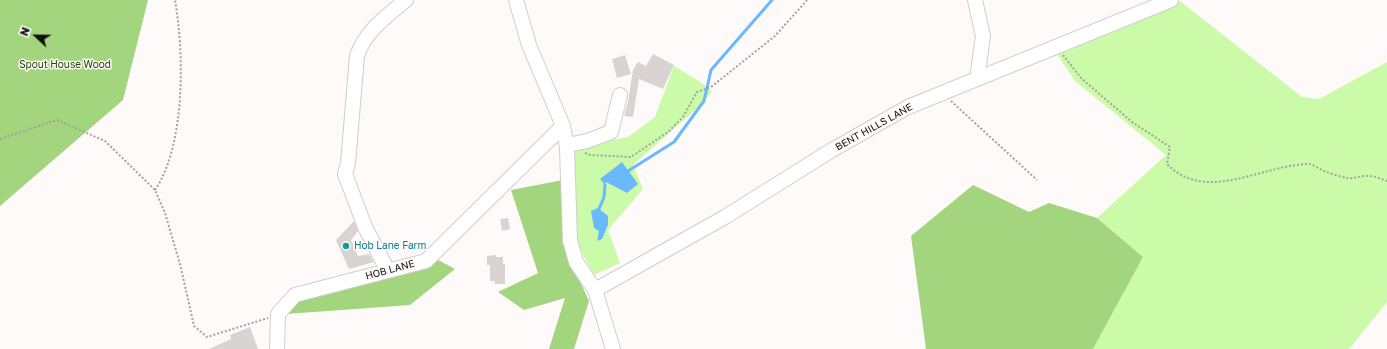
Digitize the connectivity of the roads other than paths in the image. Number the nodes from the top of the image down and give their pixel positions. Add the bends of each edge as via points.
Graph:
1 (406, 0) edge
2 (516, 0) edge
3 (975, 0) edge
4 (1171, 0) edge
5 (977, 79) junction
6 (620, 95) dead end
7 (563, 126) junction
8 (567, 145) junction
9 (388, 271) junction
10 (594, 290) junction
11 (277, 349) edge
12 (613, 349) edge

1 - 9 street via 361,43 357,56 346,168 348,182
2 - 7 street via 529,45
3 - 5 street via 982,36
4 - 5 street, BENT HILLS LANE
5 - 10 street, BENT HILLS LANE via 908,107 832,150 725,217
6 - 8 street via 611,132
7 - 8 street
7 - 9 street, HOB LANE via 426,261
8 - 10 street via 570,240 576,262
9 - 11 street, HOB LANE via 295,295 278,316
10 - 12 street

